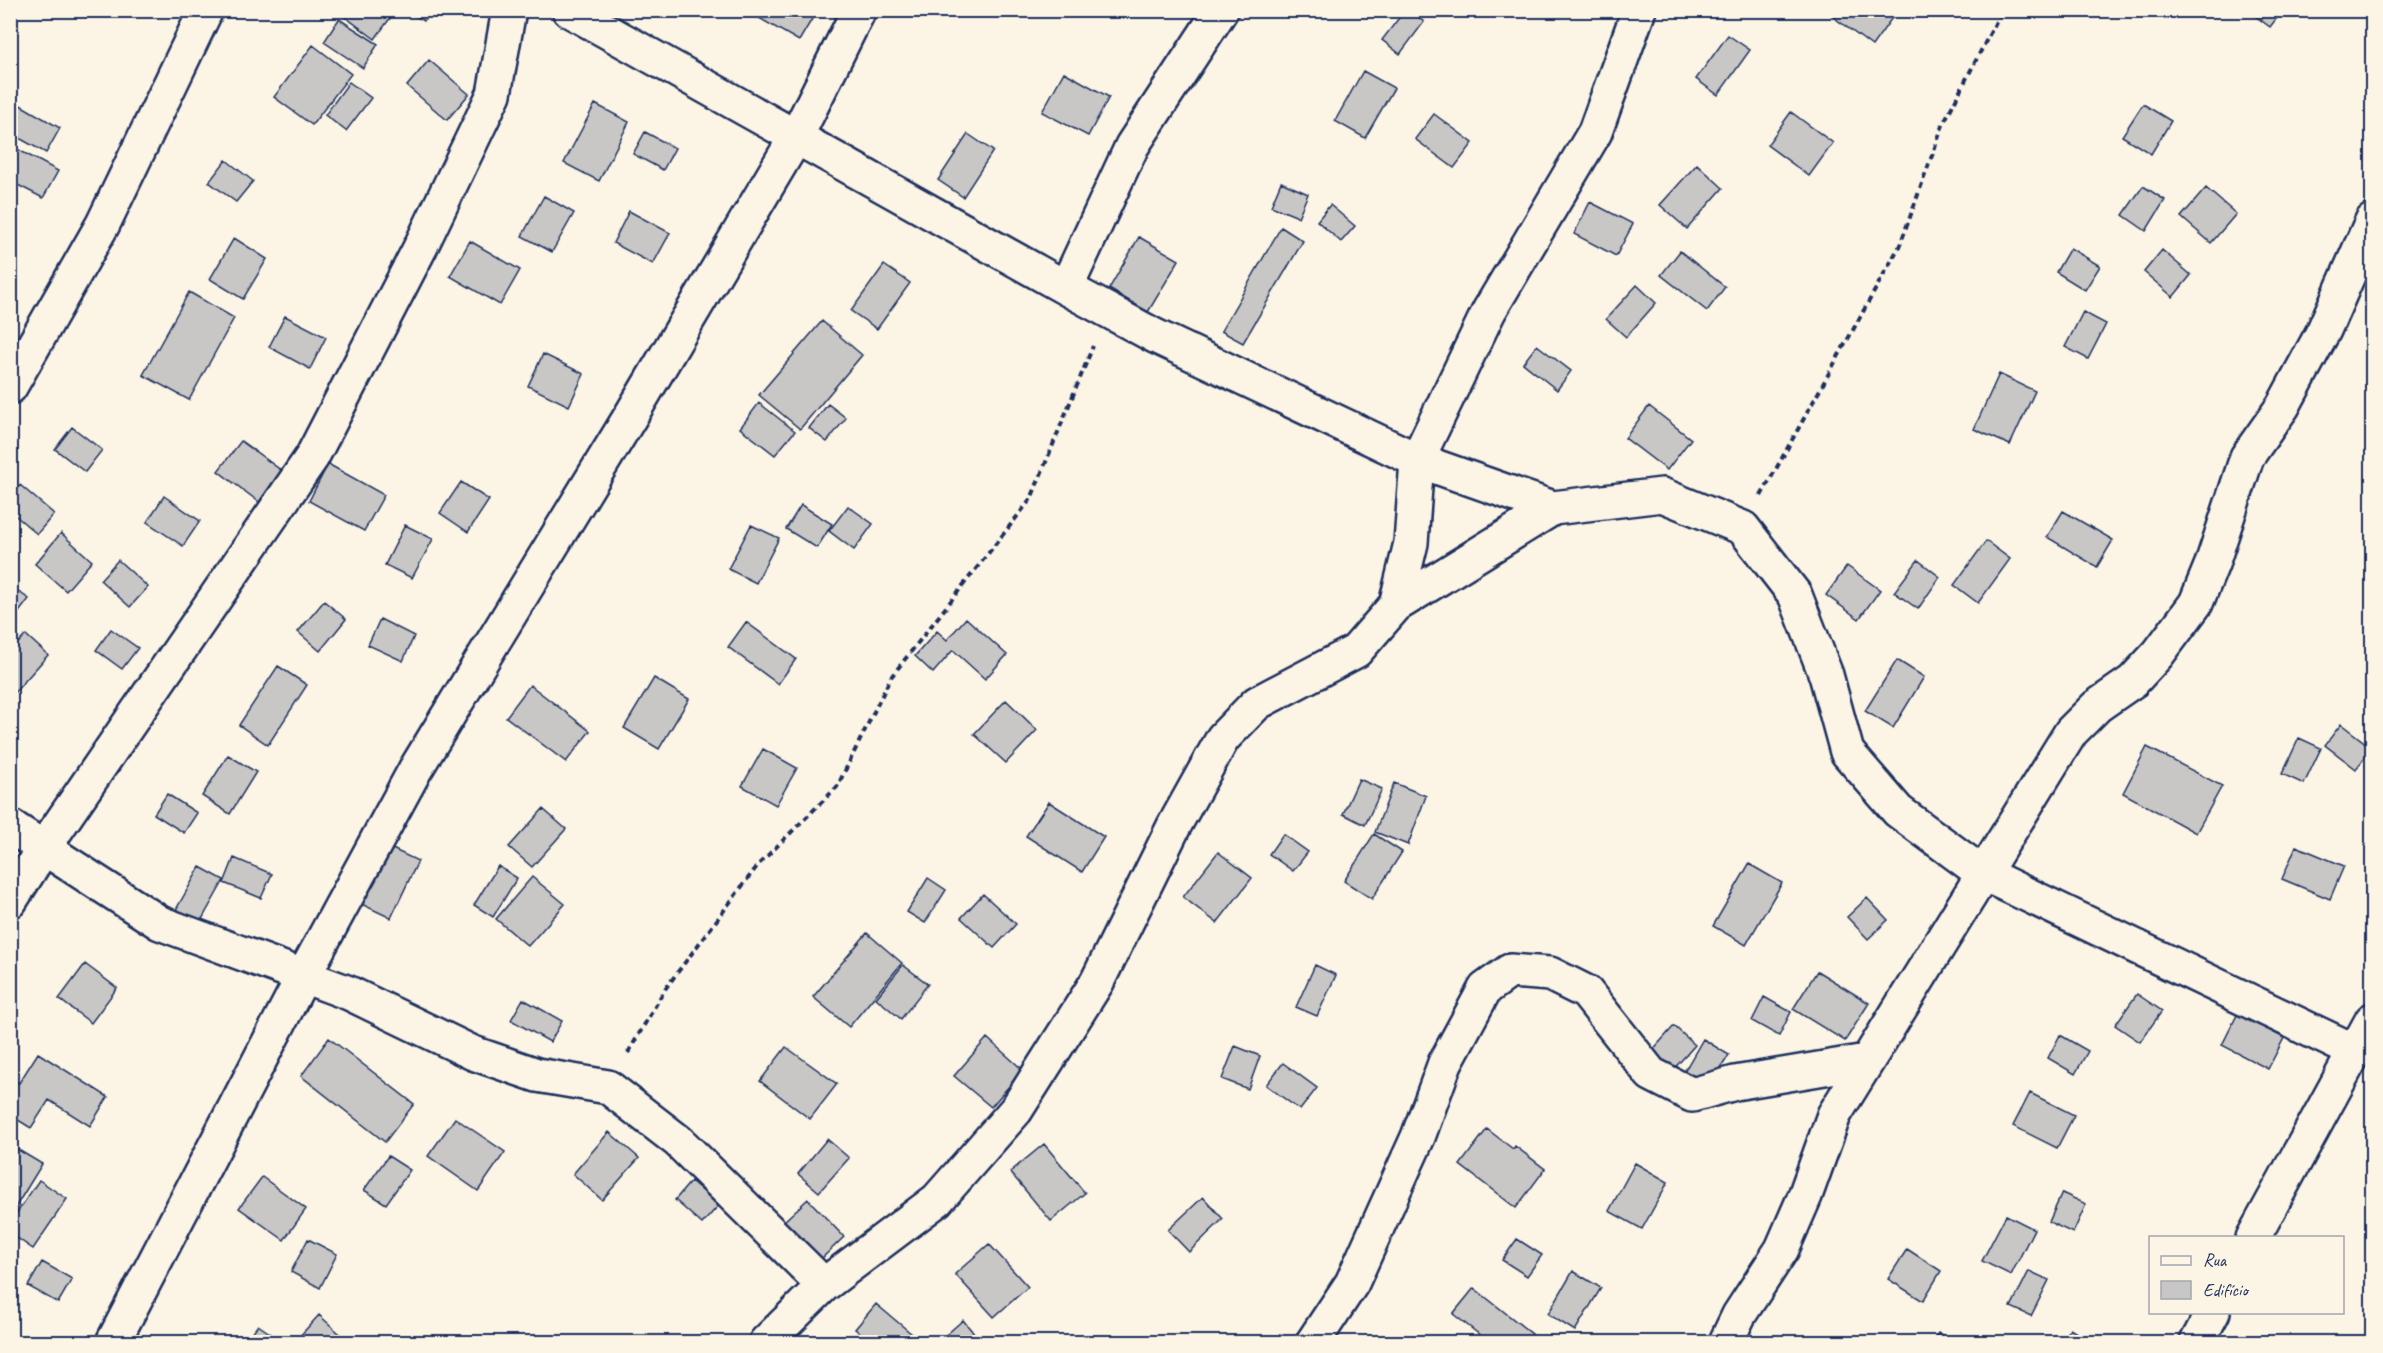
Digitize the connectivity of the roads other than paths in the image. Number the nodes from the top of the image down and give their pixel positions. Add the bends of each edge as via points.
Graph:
1 (206, 10) edge
2 (509, 10) edge
3 (569, 10) edge
4 (859, 10) edge
5 (1221, 10) edge
6 (1639, 10) edge
7 (796, 137) junction
8 (2373, 221) edge
9 (1066, 288) junction
10 (10, 387) edge
11 (1417, 460) junction
12 (1553, 508) junction
13 (1396, 605) junction
14 (10, 826) edge
15 (43, 849) junction
16 (1982, 873) junction
17 (10, 901) edge
18 (304, 975) junction
19 (2373, 1020) edge
20 (2354, 1051) junction
21 (1866, 1061) junction
22 (2254, 1236) edge
23 (824, 1285) junction
24 (2212, 1314) edge
25 (113, 1342) edge
26 (766, 1342) edge
27 (1313, 1342) edge
28 (1726, 1342) edge
29 (2197, 1342) edge

1 - 10 street via 103,224
2 - 15 street via 494,94 312,457
3 - 7 street
4 - 7 street
5 - 9 street via 1132,146
6 - 11 street via 1595,132 1489,311
7 - 9 street
7 - 18 street via 415,770
8 - 16 street via 2324,330 2283,406 2247,457 2196,603 2133,681 2097,706 2071,732
9 - 11 street via 1155,336
11 - 12 street
11 - 13 street via 1412,543
12 - 13 street
12 - 16 street via 1662,495 1743,528 1795,595 1826,675 1847,752 1898,811
13 - 23 street via 1356,651 1257,703 1223,738 1174,826 1097,982 1016,1110 937,1200
14 - 15 street
15 - 17 street
15 - 18 street via 160,923
16 - 20 street
16 - 21 street
18 - 23 street via 473,1053 537,1075 608,1087 678,1141
18 - 25 street
19 - 20 street
20 - 22 street
21 - 27 street via 1735,1083 1692,1095 1651,1074 1586,992 1550,974 1510,971 1485,989 1445,1063 1418,1137 1352,1283
21 - 28 street via 1834,1115 1782,1249
23 - 26 street
24 - 29 street

